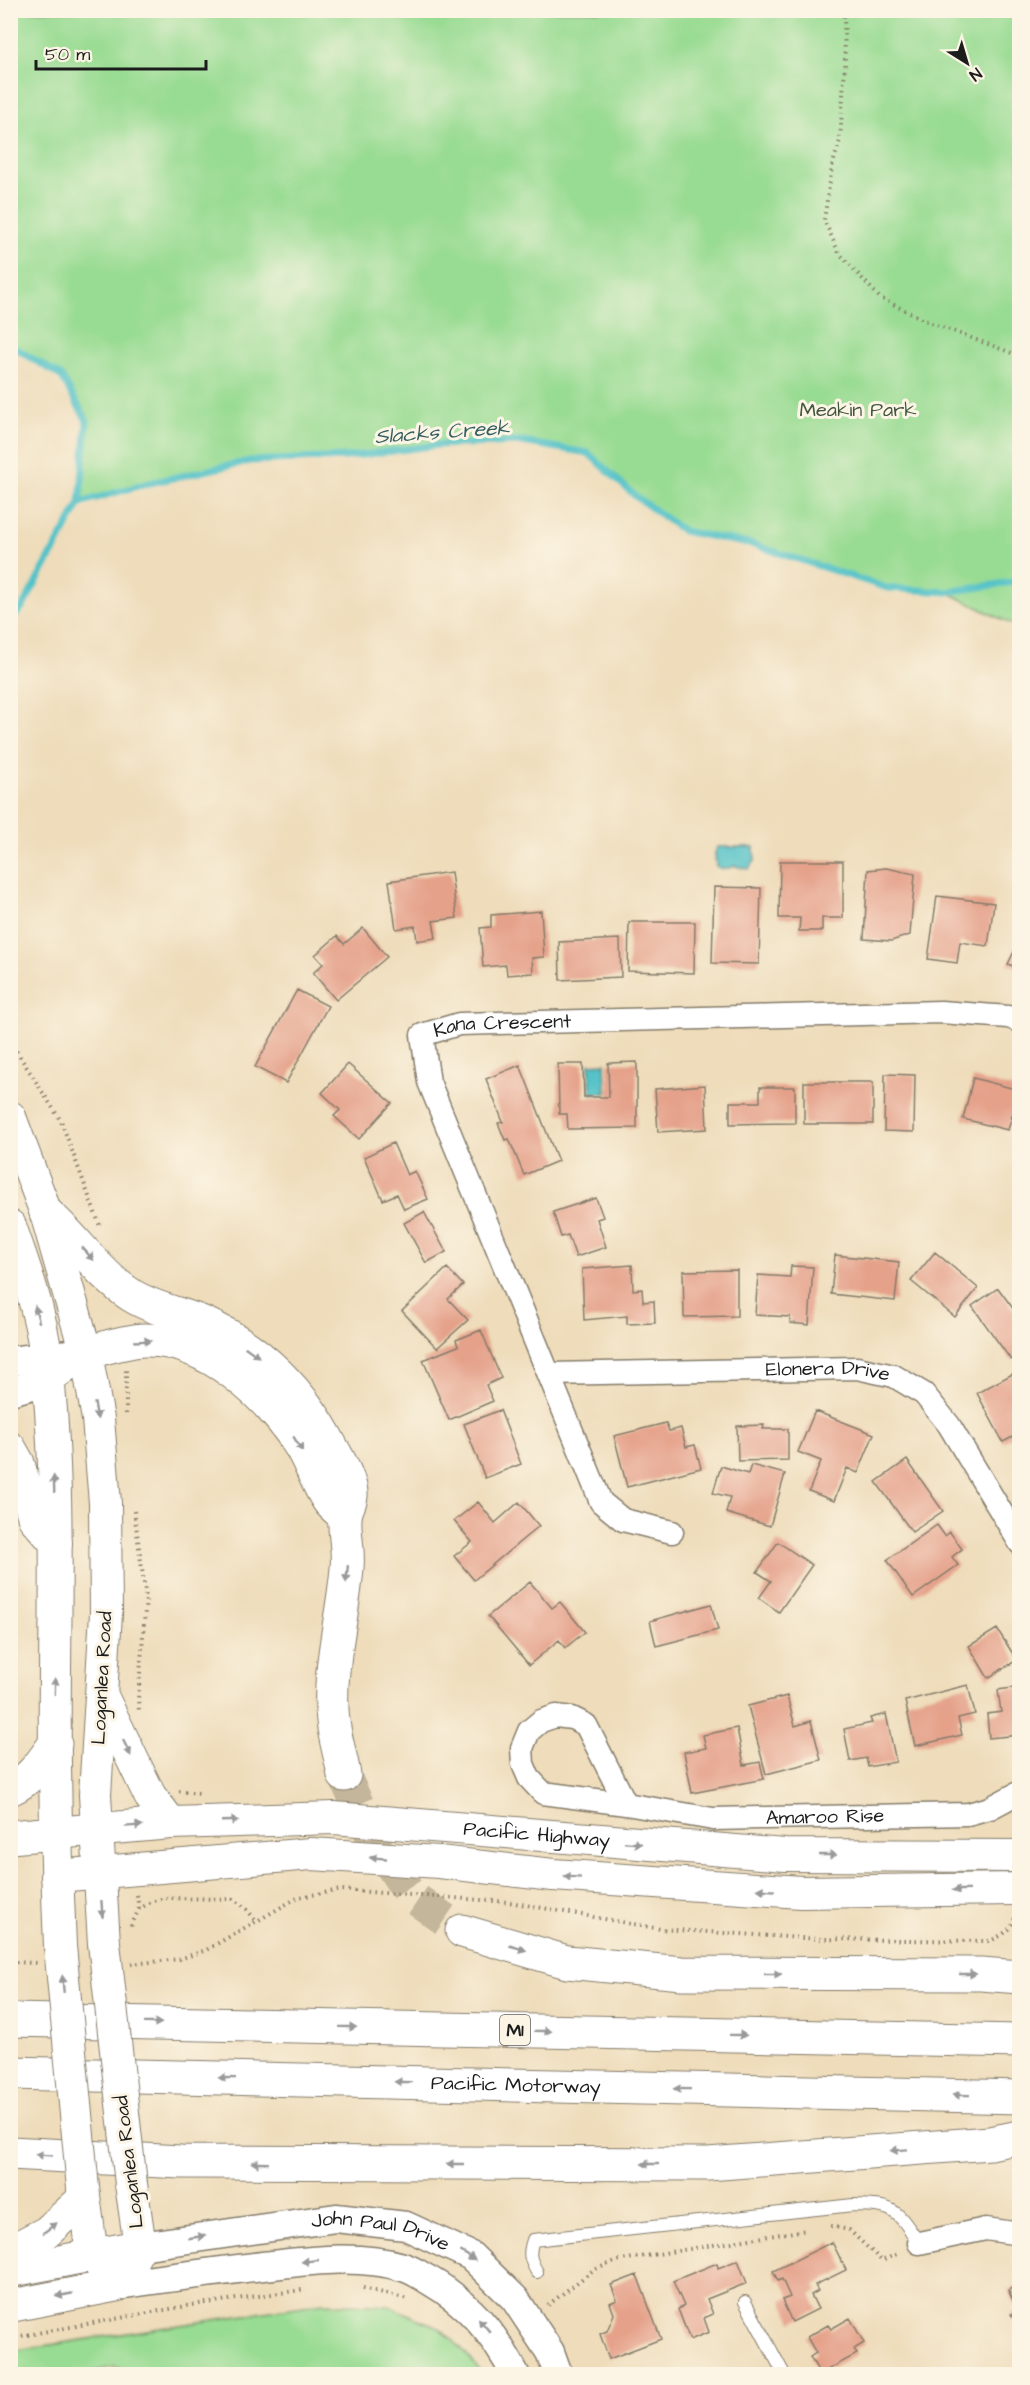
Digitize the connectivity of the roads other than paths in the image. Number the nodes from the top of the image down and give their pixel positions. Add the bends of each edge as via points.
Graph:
1 (1020, 1022) edge
2 (10, 1118) edge
3 (46, 1213) junction
4 (10, 1226) edge
5 (18, 1284) edge
6 (86, 1353) junction
7 (10, 1361) edge
8 (47, 1368) junction
9 (549, 1374) junction
10 (10, 1391) edge
11 (10, 1448) edge
12 (345, 1516) junction
13 (672, 1532) dead end
14 (56, 1543) junction
15 (1020, 1543) edge
16 (102, 1695) junction
17 (55, 1744) junction
18 (345, 1775) tunnel mouth
19 (10, 1789) edge
20 (1020, 1792) edge
21 (626, 1804) junction
22 (171, 1823) junction
23 (97, 1828) junction
24 (55, 1833) junction
25 (10, 1837) edge
26 (1020, 1856) edge
27 (100, 1874) junction
28 (57, 1876) junction
29 (1017, 1888) edge
30 (462, 1931) tunnel mouth
31 (1020, 1977) edge
32 (10, 2020) edge
33 (1020, 2041) edge
34 (10, 2073) edge
35 (1020, 2097) edge
36 (1020, 2137) edge
37 (10, 2153) edge
38 (83, 2193) junction
39 (1020, 2234) edge
40 (919, 2243) joint
41 (140, 2246) junction
42 (10, 2251) edge
43 (92, 2255) junction
44 (10, 2271) edge
45 (537, 2272) dead end
46 (118, 2285) junction
47 (745, 2302) dead end
48 (10, 2306) edge
49 (515, 2374) edge
50 (558, 2374) edge
51 (784, 2374) edge

1 - 9 street, Kana Crescent via 1008,1017 941,1012 459,1024 422,1035 429,1082
2 - 3 main road, Loganlea Road
3 - 6 main road, Loganlea Road
3 -> 12 highway via 131,1295 223,1333 256,1354 284,1380 308,1405 342,1466 352,1494
4 - 5 main road
8 -> 5 main road
6 - 8 street
6 -> 12 highway via 144,1340 168,1342 213,1359 238,1376 284,1422 329,1502
6 -> 16 main road, Loganlea Road via 98,1419 105,1503
7 - 8 street
8 - 10 street
14 -> 8 main road
9 - 13 street, Kana Crescent via 601,1502 623,1520
9 - 15 street, Elonera Drive via 857,1368 894,1376 924,1394 948,1425
11 - 14 main road via 18,1462 34,1518
12 -> 18 highway via 348,1564 333,1679 333,1721
17 -> 14 main road
16 -> 22 main road via 150,1796
16 - 23 main road, Loganlea Road via 95,1796
17 - 19 highway via 36,1770
17 - 24 main road
20 - 21 street, Amaroo Rise via 990,1808 968,1814 713,1819
21 - 21 street, Amaroo Rise via 586,1725 556,1716 541,1721 530,1731 522,1748 522,1764 543,1793
23 -> 22 main road, Pacific Highway
22 -> 26 main road, Pacific Highway via 334,1818 785,1855
23 - 24 main road, Pacific Highway
23 - 27 main road, Loganlea Road
24 - 25 highway
24 - 28 main road
27 - 28 main road, Pacific Highway
29 -> 27 main road, Pacific Highway via 801,1892 311,1854
27 -> 41 main road, Loganlea Road, bridge via 116,1937 131,2184
38 -> 28 main road, bridge via 51,1954
30 -> 31 highway via 567,1962 682,1973
32 -> 33 highway, M1
35 -> 34 highway, Pacific Motorway
36 -> 37 highway via 990,2143 708,2164 181,2162
42 -> 38 main road via 47,2232
38 - 43 main road
39 - 40 street via 986,2229
40 - 45 lane via 898,2212 884,2206 853,2205 533,2240 530,2260
41 - 43 main road
41 - 46 main road, Loganlea Road
41 -> 50 street, John Paul Drive via 336,2218 406,2226 471,2256 515,2299 550,2352
43 - 44 main road
43 - 46 main road
46 -> 48 main road
49 -> 46 street, John Paul Drive via 482,2322 452,2294 405,2267 331,2259
47 - 51 lane

